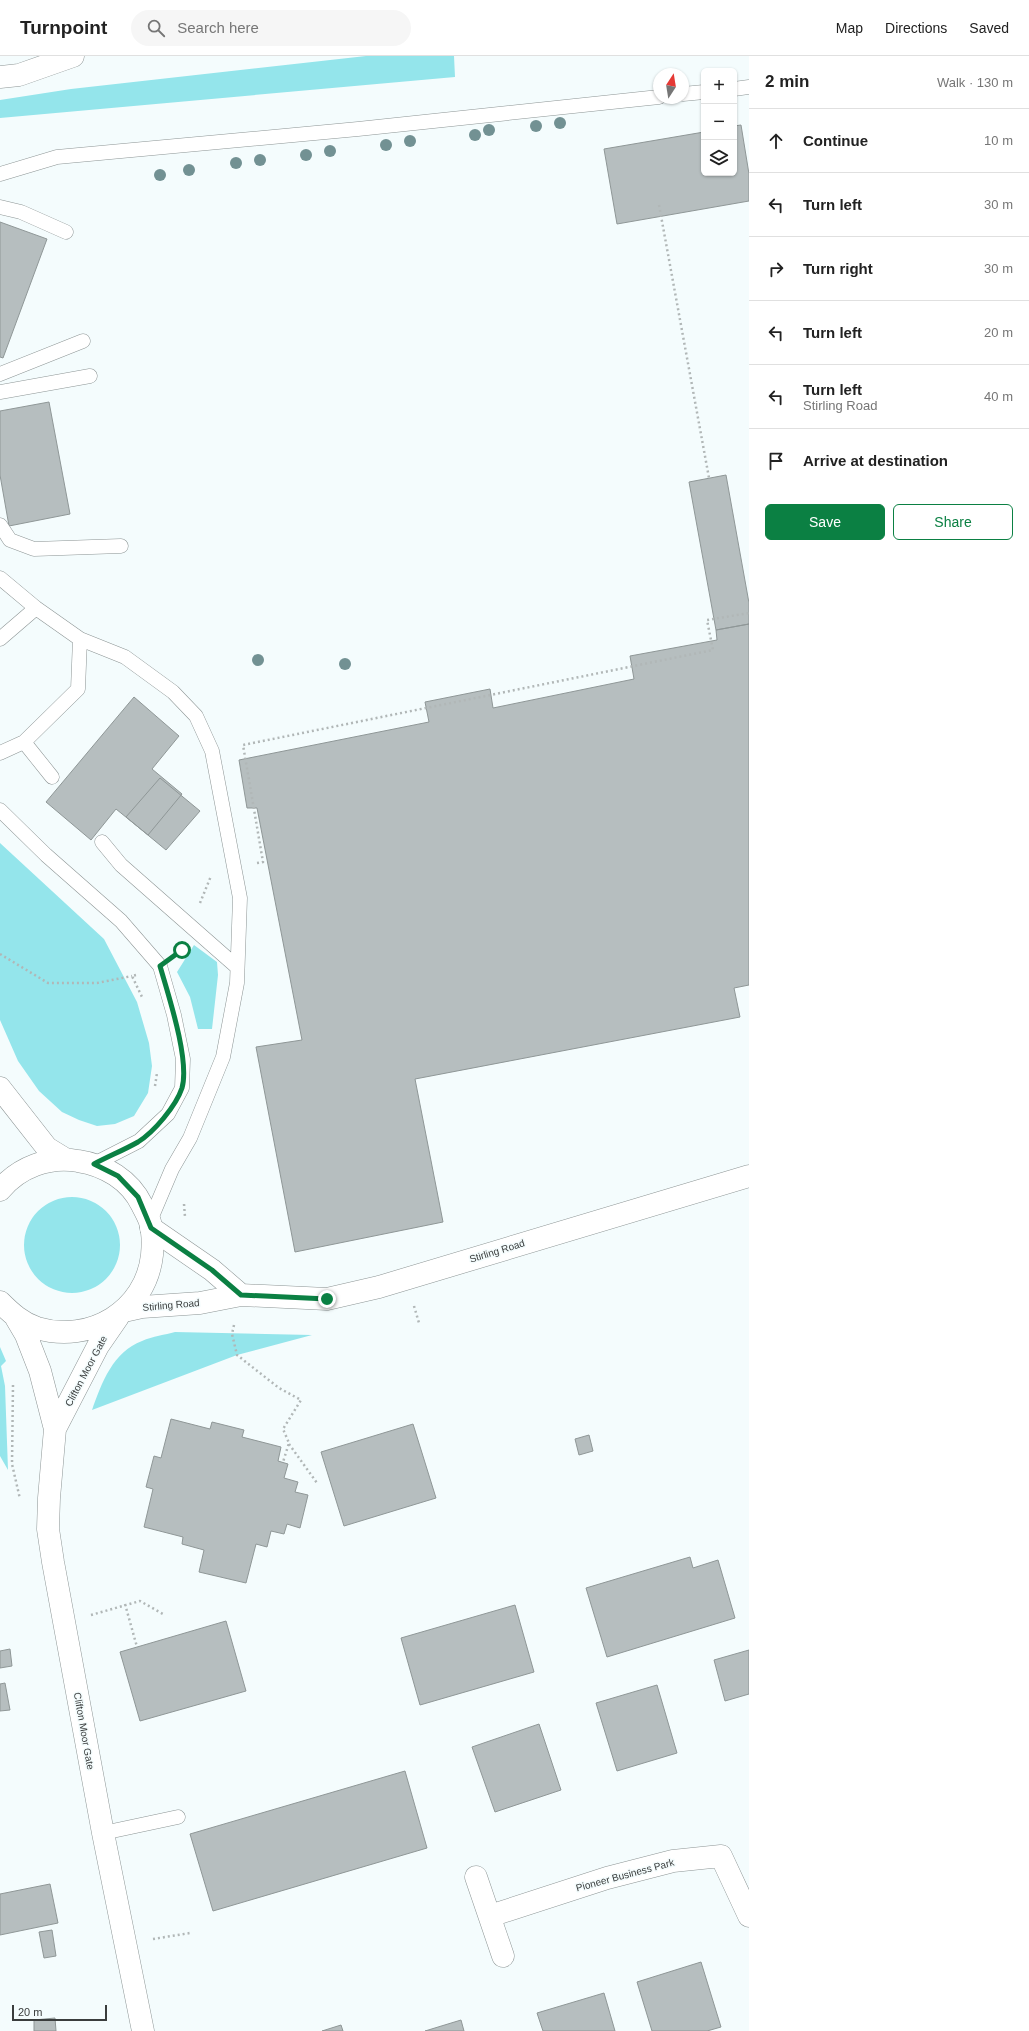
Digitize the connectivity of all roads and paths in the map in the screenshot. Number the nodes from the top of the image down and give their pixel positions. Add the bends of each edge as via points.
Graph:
1 (73, 56) edge
2 (0, 77) edge
3 (749, 87) edge
4 (737, 89) edge
5 (701, 92) edge
6 (689, 93) edge
7 (653, 98) edge
8 (0, 174) edge
9 (659, 205) dead end
10 (0, 207) edge
11 (66, 232) dead end
12 (83, 341) dead end
13 (0, 374) edge
14 (90, 376) dead end
15 (0, 392) edge
16 (709, 478) dead end
17 (0, 525) edge
18 (121, 546) dead end
19 (0, 578) edge
20 (36, 608) junction
21 (749, 613) edge
22 (0, 639) edge
23 (80, 639) junction
24 (24, 742) junction
25 (0, 753) edge
26 (52, 777) dead end
27 (0, 810) edge
28 (102, 842) dead end
29 (234, 866) junction
30 (191, 926) junction
31 (0, 954) edge
32 (160, 966) junction
33 (237, 967) junction
34 (132, 976) junction
35 (145, 1002) dead end
36 (158, 1069) dead end
37 (0, 1088) edge
38 (154, 1090) dead end
39 (65, 1159) junction
40 (94, 1164) junction
41 (749, 1176) edge
42 (0, 1190) edge
43 (150, 1224) junction
44 (241, 1295) junction
45 (0, 1302) edge
46 (122, 1313) junction
47 (16, 1318) junction
48 (55, 1429) junction
49 (289, 1443) junction
50 (283, 1462) dead end
51 (317, 1483) dead end
52 (125, 1604) junction
53 (163, 1614) dead end
54 (85, 1617) dead end
55 (137, 1647) dead end
56 (178, 1817) dead end
57 (103, 1833) junction
58 (476, 1877) dead end
59 (490, 1916) junction
60 (749, 1916) edge
61 (190, 1933) dead end
62 (148, 1940) dead end
63 (503, 1956) dead end
64 (143, 2031) edge

1 - 2 main road via 19,75
3 - 4 lane
5 - 6 lane
7 - 8 lane via 57,157
9 - 16 path
10 - 11 lane via 21,212
12 - 13 lane
14 - 15 lane
17 - 18 lane via 10,540 34,549
19 - 20 lane
20 - 22 lane
20 - 23 lane
21 - 29 path via 707,620 713,650 243,745 263,862
23 - 24 lane via 78,689
23 - 29 lane via 125,657 173,692 196,716 212,751
24 - 25 lane
24 - 26 lane
27 - 32 lane via 46,855 121,921
28 - 30 lane via 121,865
29 - 30 path via 214,869
29 - 33 lane via 240,898
30 - 33 lane
31 - 34 path via 48,983 97,983
32 - 34 path
32 - 40 lane via 183,1059 182,1088 168,1114 139,1141
33 - 43 lane via 237,983 224,1057 190,1138 172,1169
34 - 35 path
36 - 38 path
37 - 39 main road via 47,1148
39 - 40 main road
39 - 42 main road via 35,1164 8,1180
40 - 43 main road via 118,1176 138,1197
41 - 44 main road, Stirling Road via 379,1287 334,1297
43 - 44 main road
43 - 46 main road, Clifton Moor Gate via 153,1246 151,1264 136,1297
44 - 46 main road, Stirling Road via 200,1303 142,1307
44 - 49 path via 232,1334 237,1355 279,1388 300,1400 283,1429
45 - 47 main road
46 - 47 main road via 101,1325 79,1332 36,1328
46 - 48 main road, Clifton Moor Gate via 98,1346
47 - 48 main road, Clifton Moor Gate via 26,1335 40,1371
48 - 57 main road, Clifton Moor Gate via 48,1529
49 - 50 path
49 - 51 path
52 - 53 path via 140,1601
52 - 54 path
52 - 55 path
56 - 57 lane
57 - 64 main road, Clifton Moor Gate
58 - 59 main road
59 - 60 main road, Pioneer Business Park via 629,1872 673,1861 721,1856
59 - 63 main road
61 - 62 path

